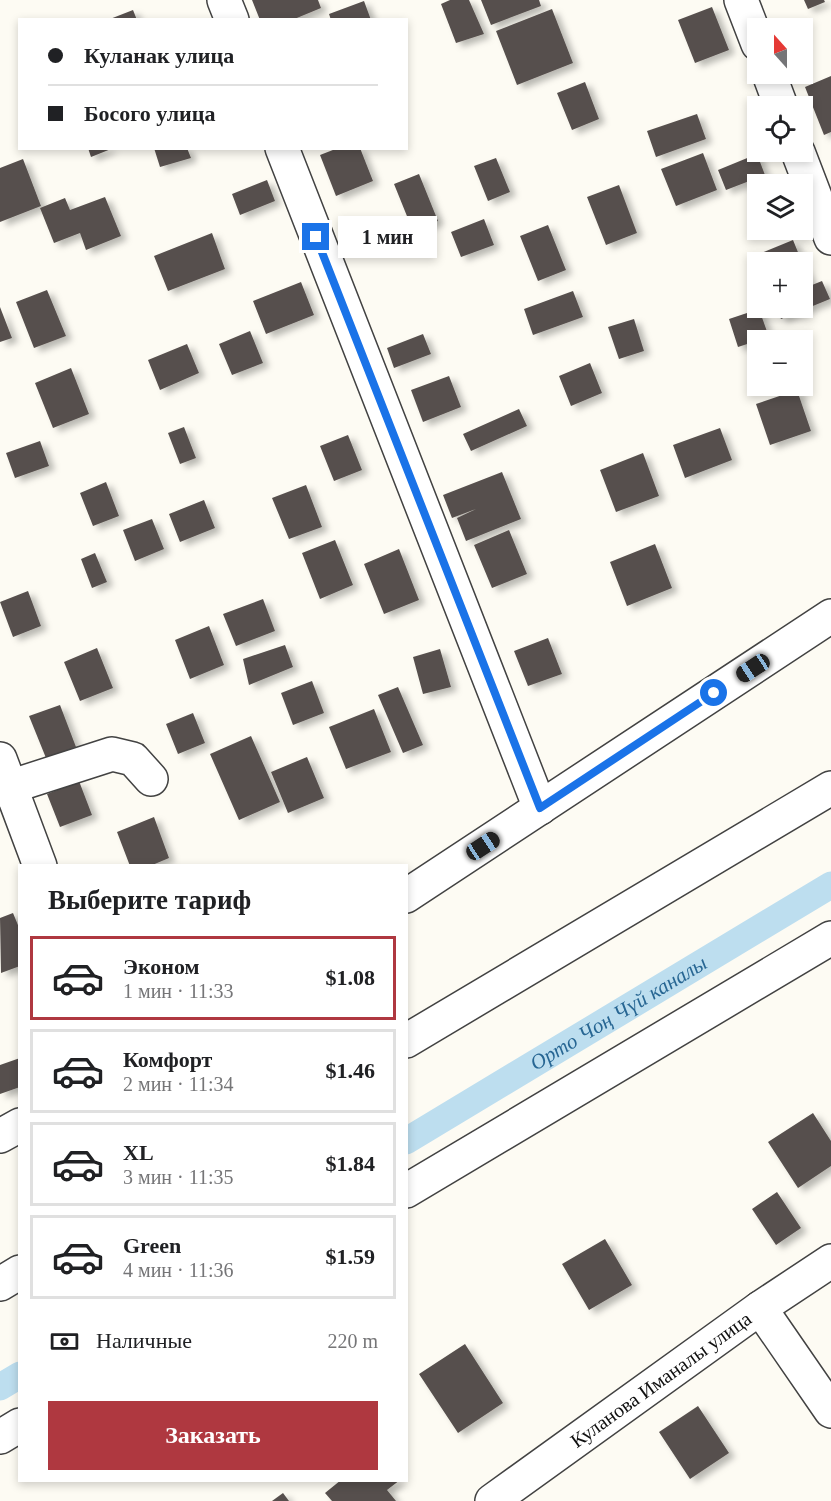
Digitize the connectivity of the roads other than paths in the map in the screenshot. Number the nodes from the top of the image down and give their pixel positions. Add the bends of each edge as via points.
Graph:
1 (224, 0) edge
2 (741, 0) edge
3 (231, 18) edge
4 (748, 18) edge
5 (283, 150) edge
6 (802, 162) edge
7 (831, 238) edge
8 (831, 616) edge
9 (3, 779) edge
10 (151, 779) dead end
11 (831, 788) edge
12 (540, 808) junction
13 (39, 864) edge
14 (408, 895) edge
15 (831, 938) edge
16 (408, 1040) edge
17 (18, 1126) edge
18 (0, 1136) edge
19 (408, 1190) edge
20 (831, 1261) edge
21 (18, 1273) edge
22 (0, 1284) edge
23 (760, 1308) junction
24 (831, 1411) edge
25 (18, 1426) edge
26 (0, 1437) edge
27 (492, 1501) edge

1 - 3 street
2 - 4 street
5 - 12 street
6 - 7 street
8 - 12 street
9 - 10 street via 112,754 133,759
9 - 13 street
11 - 16 street
12 - 14 street
15 - 19 street
17 - 18 street
20 - 23 street, Куланова Иманалы улица
21 - 22 street
23 - 24 street
23 - 27 street, Куланова Иманалы улица
25 - 26 street

